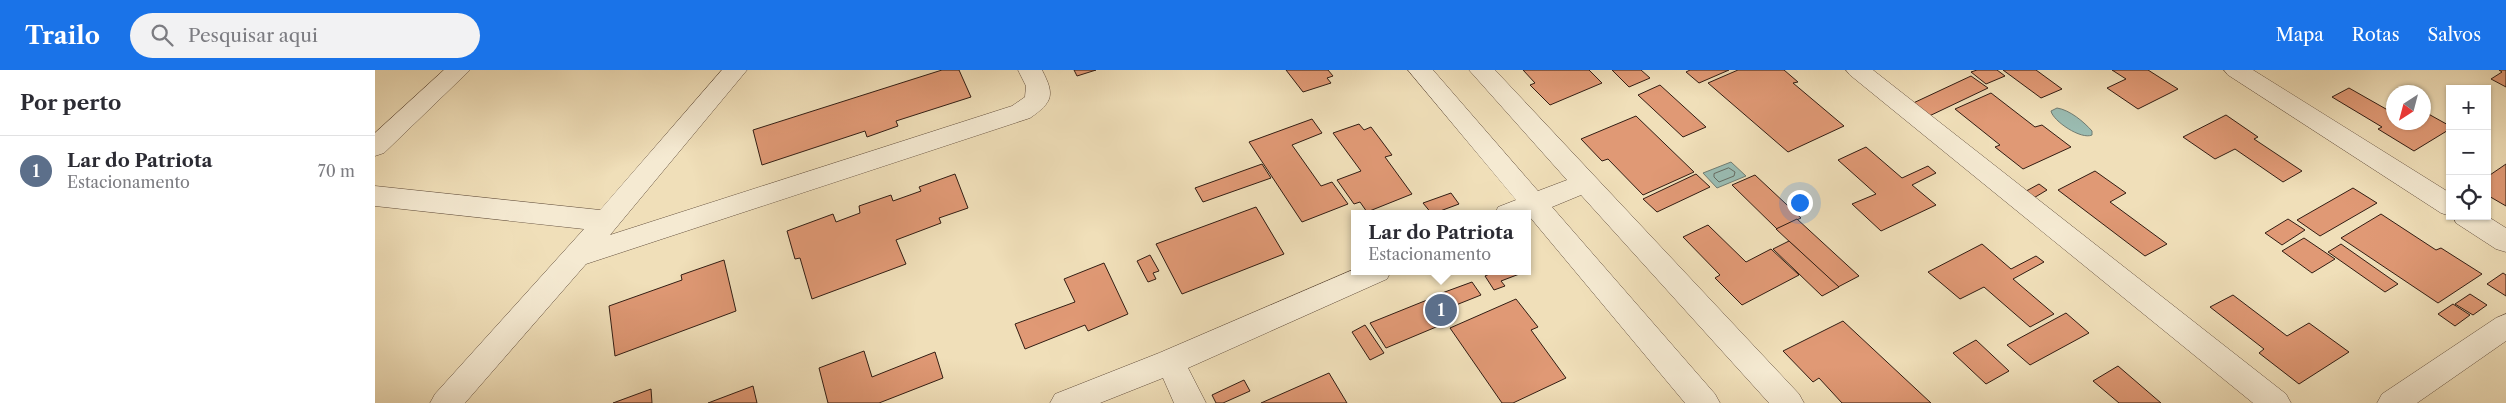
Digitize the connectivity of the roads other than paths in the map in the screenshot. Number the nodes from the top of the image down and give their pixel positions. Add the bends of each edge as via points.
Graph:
1 (458, 70) edge
2 (735, 70) edge
3 (1030, 70) edge
4 (1420, 70) edge
5 (1481, 70) edge
6 (1858, 70) edge
7 (2236, 70) edge
8 (375, 147) edge
9 (1584, 183) junction
10 (375, 196) edge
11 (2446, 203) edge
12 (1520, 208) edge
13 (1531, 220) edge
14 (2472, 220) edge
15 (606, 221) junction
16 (2506, 242) edge
17 (576, 257) junction
18 (1368, 275) edge
19 (2506, 326) edge
20 (1170, 362) junction
21 (446, 403) edge
22 (1066, 403) edge
23 (1190, 403) edge
24 (1704, 403) edge
25 (1788, 403) edge
26 (2275, 403) edge
27 (2393, 403) edge

1 - 8 street
2 - 15 street
3 - 17 street via 1039,86 1037,101 1021,112
4 - 12 street
5 - 9 street
6 - 26 street
7 - 11 street
9 - 12 street
9 - 25 street
10 - 15 street
13 - 24 street
14 - 16 street
15 - 17 street
17 - 21 street
18 - 20 street
19 - 27 street
20 - 22 street
20 - 23 street

